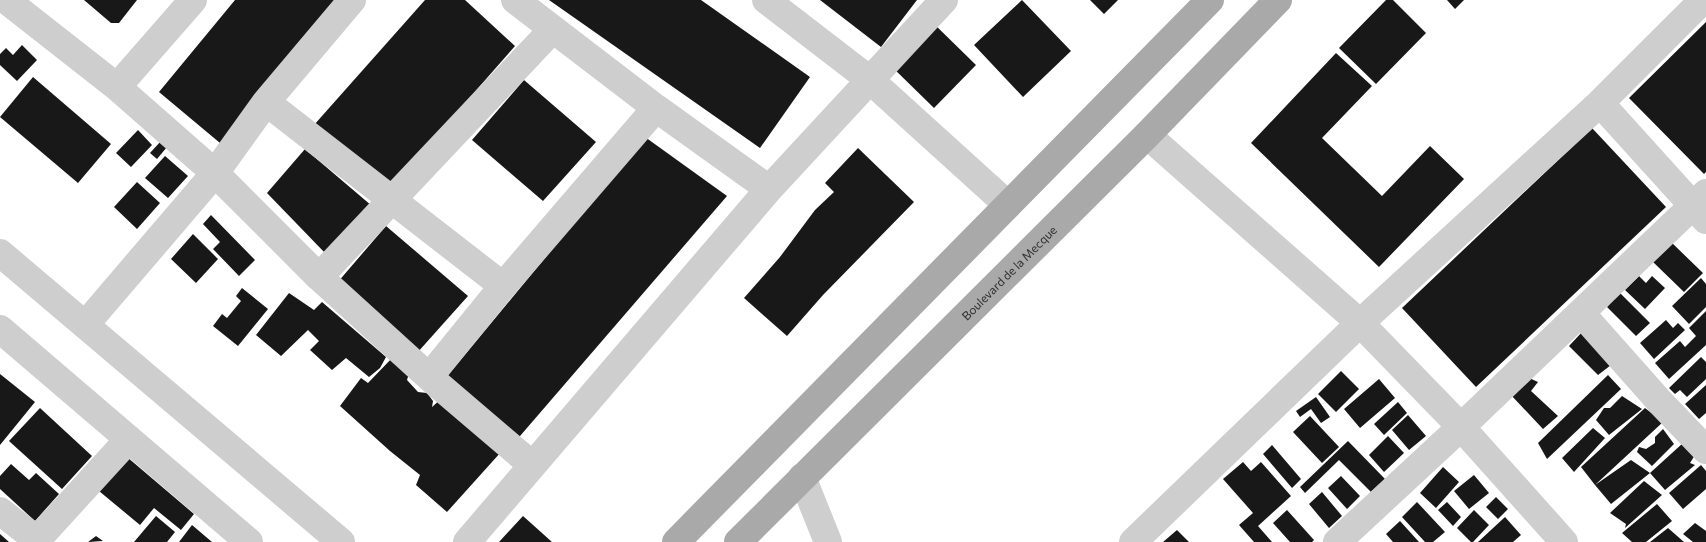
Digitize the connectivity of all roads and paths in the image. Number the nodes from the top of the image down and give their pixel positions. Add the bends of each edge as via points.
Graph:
1 (193, 0) edge
2 (352, 0) edge
3 (515, 0) edge
4 (766, 0) edge
5 (944, 0) edge
6 (1210, 0) edge
7 (1278, 0) edge
8 (1704, 0) edge
9 (8, 5) edge
10 (553, 29) junction
11 (870, 80) junction
12 (117, 87) junction
13 (266, 102) junction
14 (1600, 103) junction
15 (656, 108) junction
16 (1147, 135) junction
17 (215, 173) junction
18 (769, 189) junction
19 (392, 199) junction
20 (1008, 205) junction
21 (1702, 206) edge
22 (0, 252) edge
23 (319, 277) junction
24 (503, 286) junction
25 (1581, 313) junction
26 (1360, 323) junction
27 (85, 325) junction
28 (0, 329) edge
29 (430, 377) junction
30 (1462, 426) junction
31 (128, 439) junction
32 (1706, 450) edge
33 (532, 465) junction
34 (802, 477) junction
35 (0, 511) edge
36 (1555, 539) edge
37 (40, 540) edge
38 (249, 542) edge
39 (341, 542) edge
40 (467, 542) edge
41 (676, 542) edge
42 (738, 542) edge
43 (828, 542) edge
44 (1133, 542) edge
45 (1337, 542) edge

1 - 12 street
2 - 13 street
3 - 10 street
4 - 11 street
5 - 11 street
6 - 20 main road
7 - 16 main road, Boulevard de la Mecque
8 - 14 street
9 - 12 street
10 - 15 street
10 - 19 street
11 - 18 street
11 - 20 street
12 - 17 street
13 - 17 street
13 - 19 street
14 - 21 street
14 - 26 street
15 - 18 street
15 - 24 street
16 - 26 street
16 - 34 main road, Boulevard de la Mecque
17 - 23 street
17 - 27 street
18 - 33 street
19 - 23 street
19 - 24 street
20 - 41 main road
21 - 25 street
22 - 27 street
23 - 29 street
24 - 29 street
25 - 30 street
25 - 32 street
26 - 30 street
26 - 44 street
27 - 39 street
28 - 31 street
29 - 33 street
30 - 36 street
30 - 45 street
31 - 37 street
31 - 38 street
33 - 40 street
34 - 42 main road, Boulevard de la Mecque
34 - 43 street
35 - 37 street

